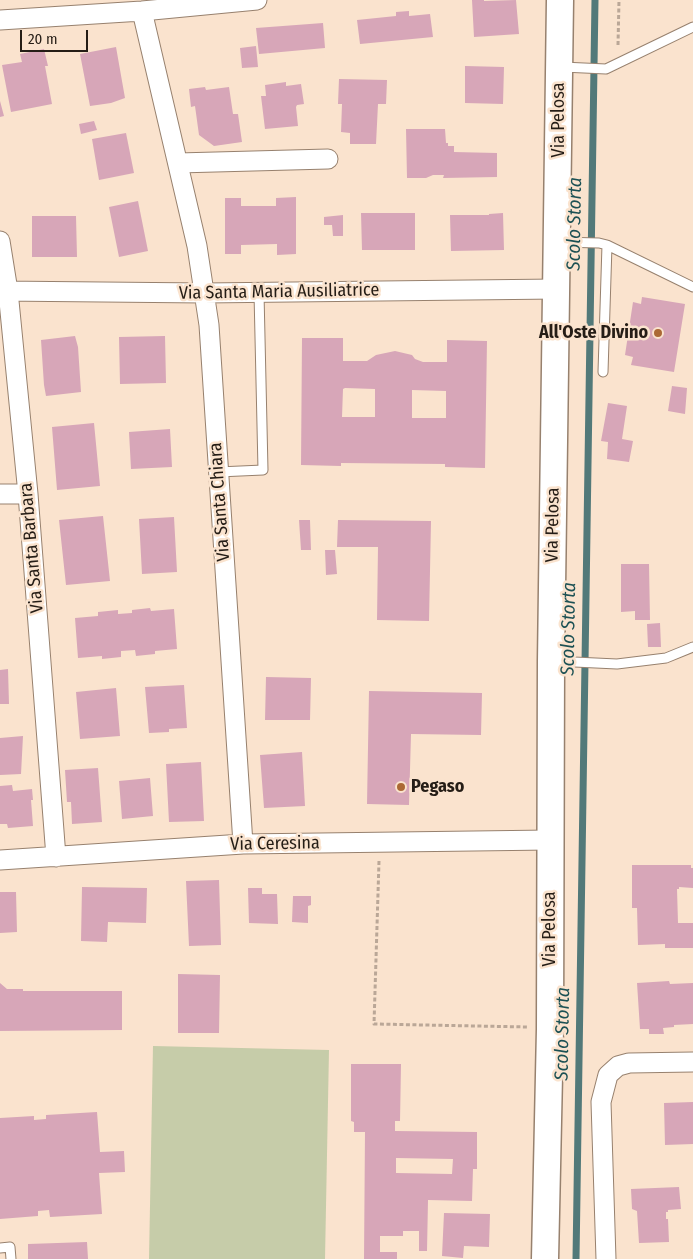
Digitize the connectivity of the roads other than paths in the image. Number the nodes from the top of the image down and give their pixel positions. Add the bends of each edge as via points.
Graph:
1 (257, 0) edge
2 (560, 0) edge
3 (142, 11) junction
4 (0, 20) edge
5 (693, 27) edge
6 (570, 68) junction
7 (328, 159) dead end
8 (178, 163) junction
9 (0, 241) edge
10 (569, 243) junction
11 (603, 244) junction
12 (693, 286) edge
13 (557, 290) junction
14 (4, 291) edge
15 (204, 293) junction
16 (259, 293) junction
17 (603, 372) dead end
18 (218, 472) junction
19 (0, 494) edge
20 (28, 494) junction
21 (693, 648) edge
22 (551, 661) junction
23 (550, 840) junction
24 (243, 844) junction
25 (56, 856) junction
26 (0, 860) edge
27 (693, 1062) edge
28 (0, 1248) edge
29 (11, 1259) edge
30 (545, 1259) edge
31 (606, 1259) edge

1 - 3 street
2 - 6 main road, Via Pelosa
3 - 4 street
3 - 8 street, Via Santa Chiara
5 - 6 lane via 606,69
6 - 10 main road, Via Pelosa
7 - 8 street
8 - 15 street, Via Santa Chiara
9 - 14 street, Via Santa Barbara
10 - 11 lane
10 - 13 main road, Via Pelosa
11 - 12 lane
11 - 17 lane
13 - 16 street, Via Santa Maria Ausiliatrice
13 - 22 main road, Via Pelosa
14 - 15 street, Via Santa Maria Ausiliatrice
14 - 20 street, Via Santa Barbara
15 - 16 street, Via Santa Maria Ausiliatrice
15 - 18 street, Via Santa Chiara
16 - 18 lane via 263,470
18 - 24 street, Via Santa Chiara
19 - 20 street
20 - 25 street, Via Santa Barbara
21 - 22 lane via 666,658 616,664
22 - 23 main road, Via Pelosa
23 - 24 street, Via Ceresina
23 - 30 main road, Via Pelosa
24 - 25 street, Via Ceresina
25 - 26 street, Via Ceresina
27 - 31 street via 629,1063 618,1066 608,1075 601,1102
28 - 29 lane via 10,1247

